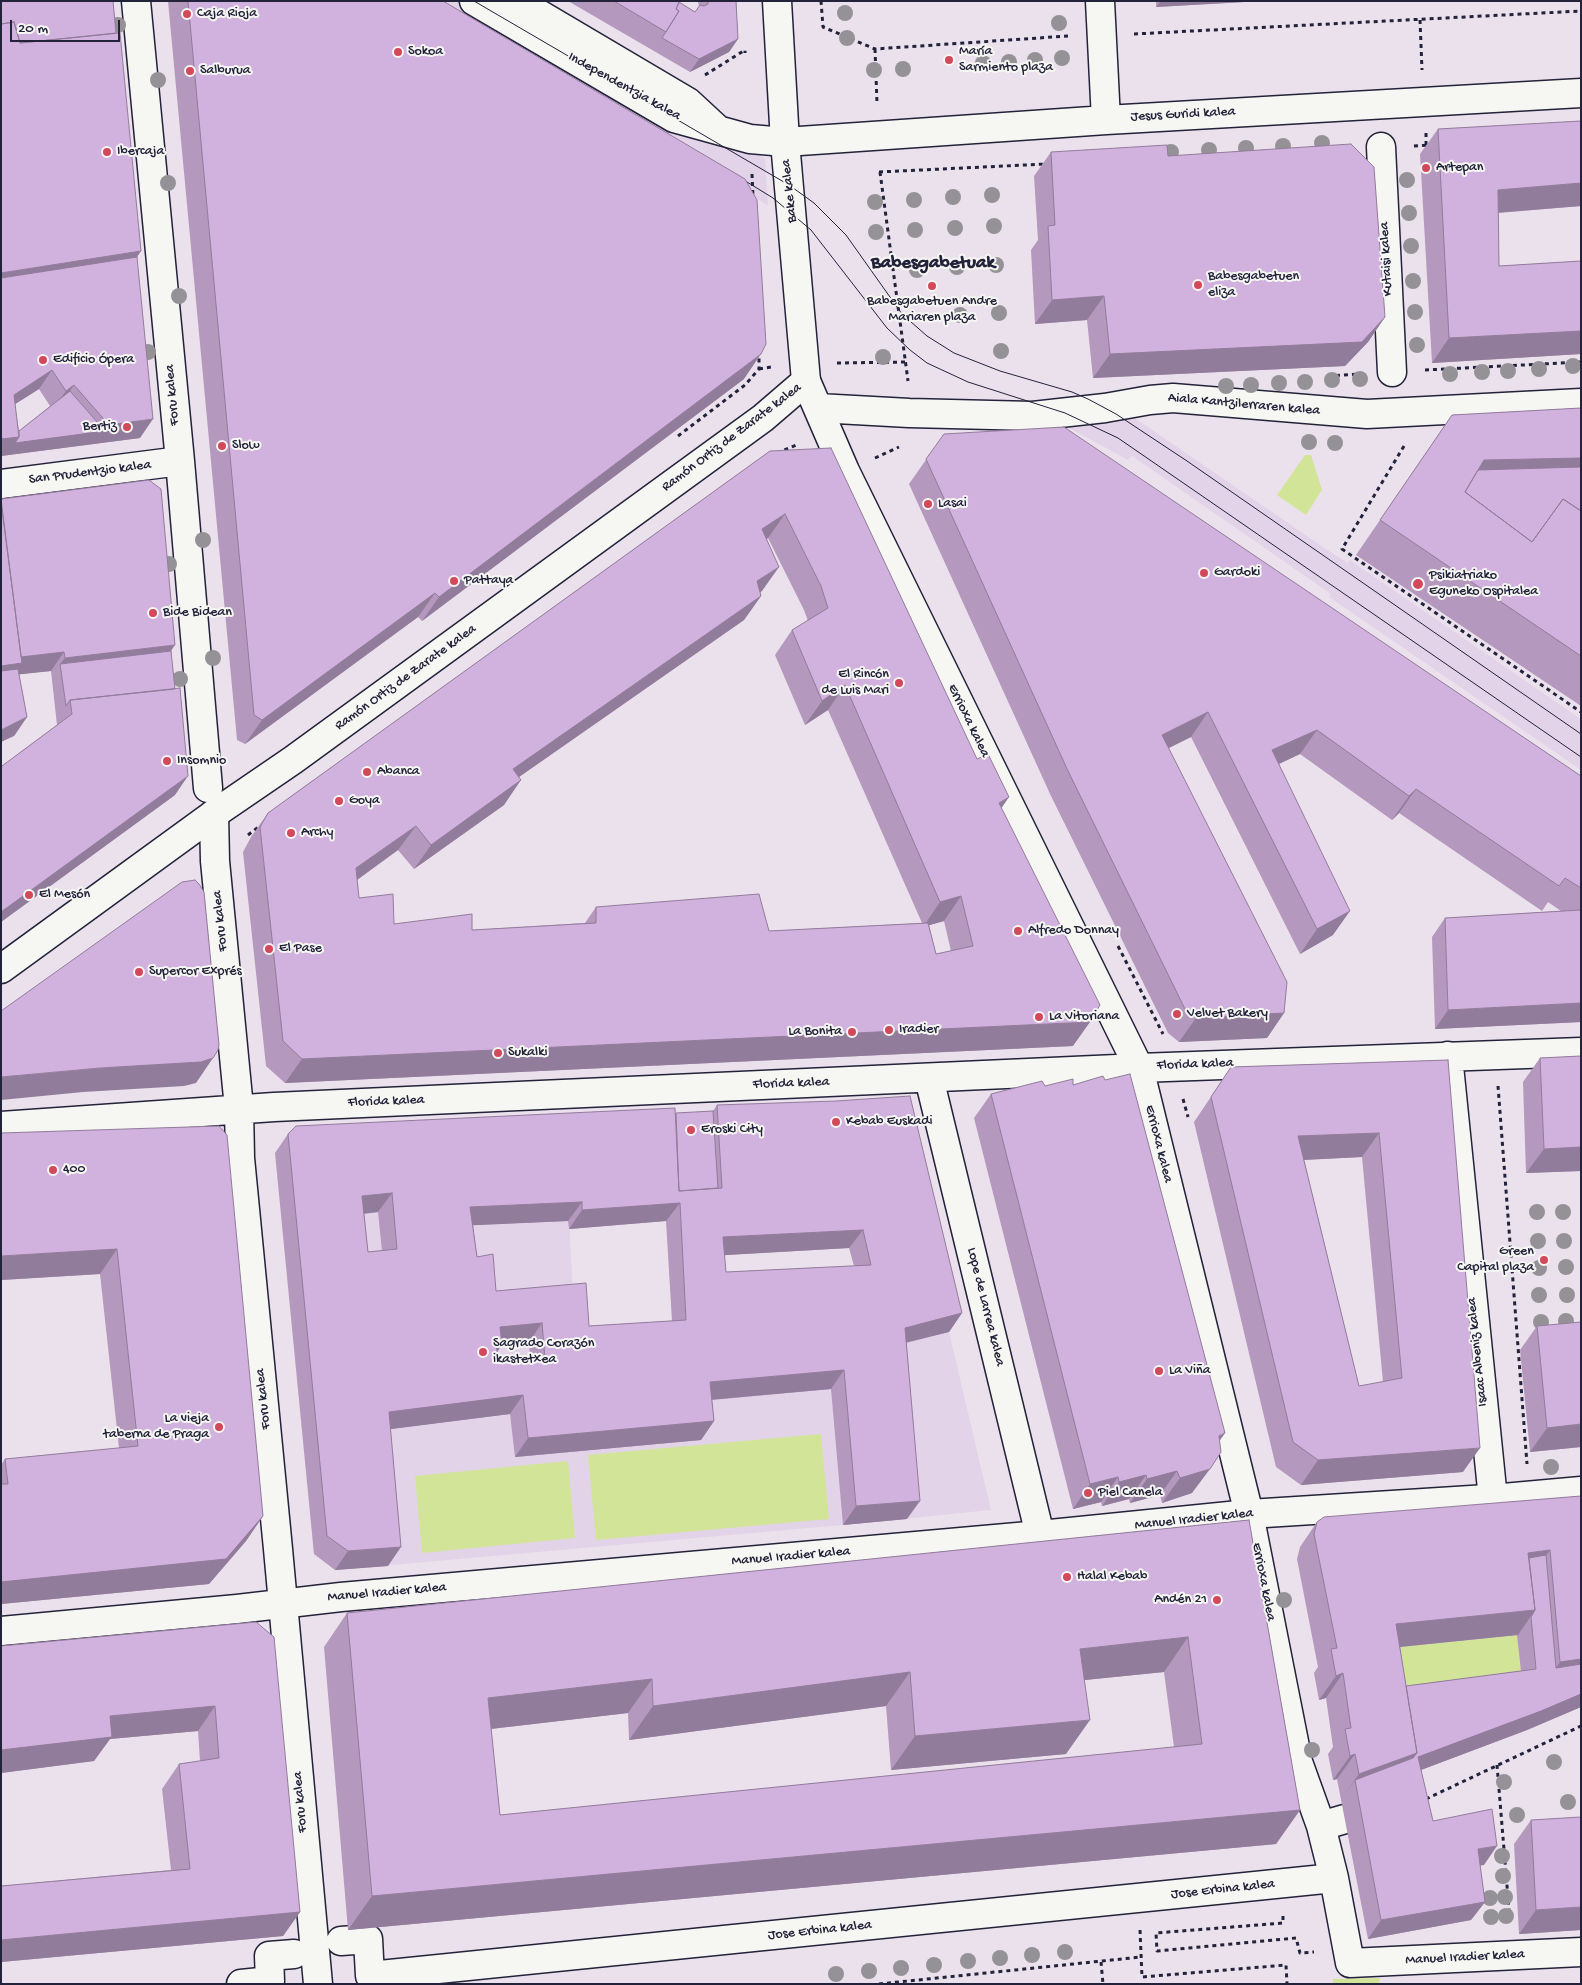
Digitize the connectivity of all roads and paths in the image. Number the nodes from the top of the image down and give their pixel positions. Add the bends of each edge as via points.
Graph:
1 (136, 1) edge
2 (474, 1) edge
3 (517, 1) edge
4 (777, 1) edge
5 (821, 1) edge
6 (1100, 1) edge
7 (1581, 11) edge
8 (1420, 20) junction
9 (1137, 34) dead end
10 (1071, 36) dead end
11 (1422, 57) dead end
12 (1581, 93) edge
13 (1106, 120) junction
14 (720, 131) junction
15 (785, 142) junction
16 (1436, 145) edge
17 (1381, 147) joint
18 (1053, 163) edge
19 (758, 349) edge
20 (906, 362) dead end
21 (1581, 362) edge
22 (1392, 372) joint
23 (806, 381) junction
24 (745, 385) edge
25 (1581, 403) edge
26 (818, 408) junction
27 (1034, 416) junction
28 (1073, 439) edge
29 (1406, 442) dead end
30 (902, 445) dead end
31 (872, 459) dead end
32 (180, 461) junction
33 (1, 484) edge
34 (1581, 712) edge
35 (211, 801) junction
36 (1117, 943) dead end
37 (1, 969) edge
38 (1166, 1040) dead end
39 (1581, 1052) edge
40 (1448, 1056) junction
41 (1139, 1068) junction
42 (929, 1078) junction
43 (1498, 1083) dead end
44 (240, 1108) junction
45 (1, 1126) edge
46 (1527, 1465) dead end
47 (1581, 1491) edge
48 (1493, 1499) junction
49 (1249, 1514) junction
50 (1040, 1535) junction
51 (283, 1604) junction
52 (1, 1631) edge
53 (1581, 1726) edge
54 (1497, 1765) junction
55 (1420, 1802) edge
56 (1334, 1878) junction
57 (1280, 1884) junction
58 (1138, 1899) junction
59 (1510, 1922) dead end
60 (341, 1941) dead end
61 (1315, 1952) dead end
62 (1581, 1952) edge
63 (294, 1954) dead end
64 (1141, 1957) junction
65 (1100, 1962) junction
66 (1350, 1963) joint
67 (240, 1984) edge
68 (318, 1984) edge
69 (880, 1984) edge
70 (1103, 1984) edge
71 (1288, 1984) edge

1 - 32 street, Foru kalea
2 - 14 street, Independentzia kalea via 674,118
3 - 14 street via 688,102
4 - 15 street, Bake kalea
5 - 10 path via 823,27 875,49
6 - 13 street
7 - 8 path
8 - 9 path
8 - 11 path
12 - 13 street, Jesus Guridi kalea
13 - 15 street, Jesus Guridi kalea
14 - 15 street, Independentzia kalea via 750,139
15 - 23 street, Bake kalea
16 - 17 path
17 - 22 street, Kutaisi kalea
18 - 20 path via 880,172
19 - 24 path via 759,368
21 - 22 path
23 - 26 street, Errioxa kalea
23 - 35 street, Ramón Ortiz de Zarate kalea via 747,429 293,760
25 - 27 street, Aiala Kantzilerraren kalea via 1367,414 1173,398
26 - 27 street, Aiala Kantzilerraren kalea
26 - 41 street, Errioxa kalea via 849,480
27 - 28 street
29 - 34 path via 1342,549
30 - 31 path
32 - 33 street, San Prudentzio kalea
32 - 35 street, Foru kalea
35 - 37 street, Ramón Ortiz de Zarate kalea
35 - 44 street, Foru kalea
36 - 38 path
39 - 40 street, Florida kalea
40 - 41 street, Florida kalea
40 - 48 street, Isaac Albeniz kalea
41 - 42 street, Florida kalea
41 - 49 street, Errioxa kalea
42 - 44 street, Florida kalea
42 - 50 street, Lope de Larrea kalea
43 - 46 path
44 - 45 street, Florida kalea
44 - 51 street, Foru kalea via 240,1158
47 - 48 street, Manuel Iradier kalea
48 - 49 street, Manuel Iradier kalea
49 - 50 street, Manuel Iradier kalea
49 - 56 street, Errioxa kalea via 1298,1762 1333,1822
50 - 51 street, Manuel Iradier kalea
51 - 52 street, Manuel Iradier kalea
51 - 68 street, Foru kalea
53 - 54 path
54 - 55 path
54 - 59 path
56 - 57 street, Jose Erbina kalea
56 - 66 street, Errioxa kalea
57 - 58 street, Jose Erbina kalea
57 - 61 path via 1284,1924 1156,1933 1157,1950 1296,1938 1300,1953
58 - 60 street, Jose Erbina kalea via 370,1976 368,1939
58 - 64 path
62 - 66 street, Manuel Iradier kalea
63 - 67 street via 269,1956 270,1981
64 - 65 path
64 - 71 path via 1142,1977 1286,1965
65 - 69 path
65 - 70 path

